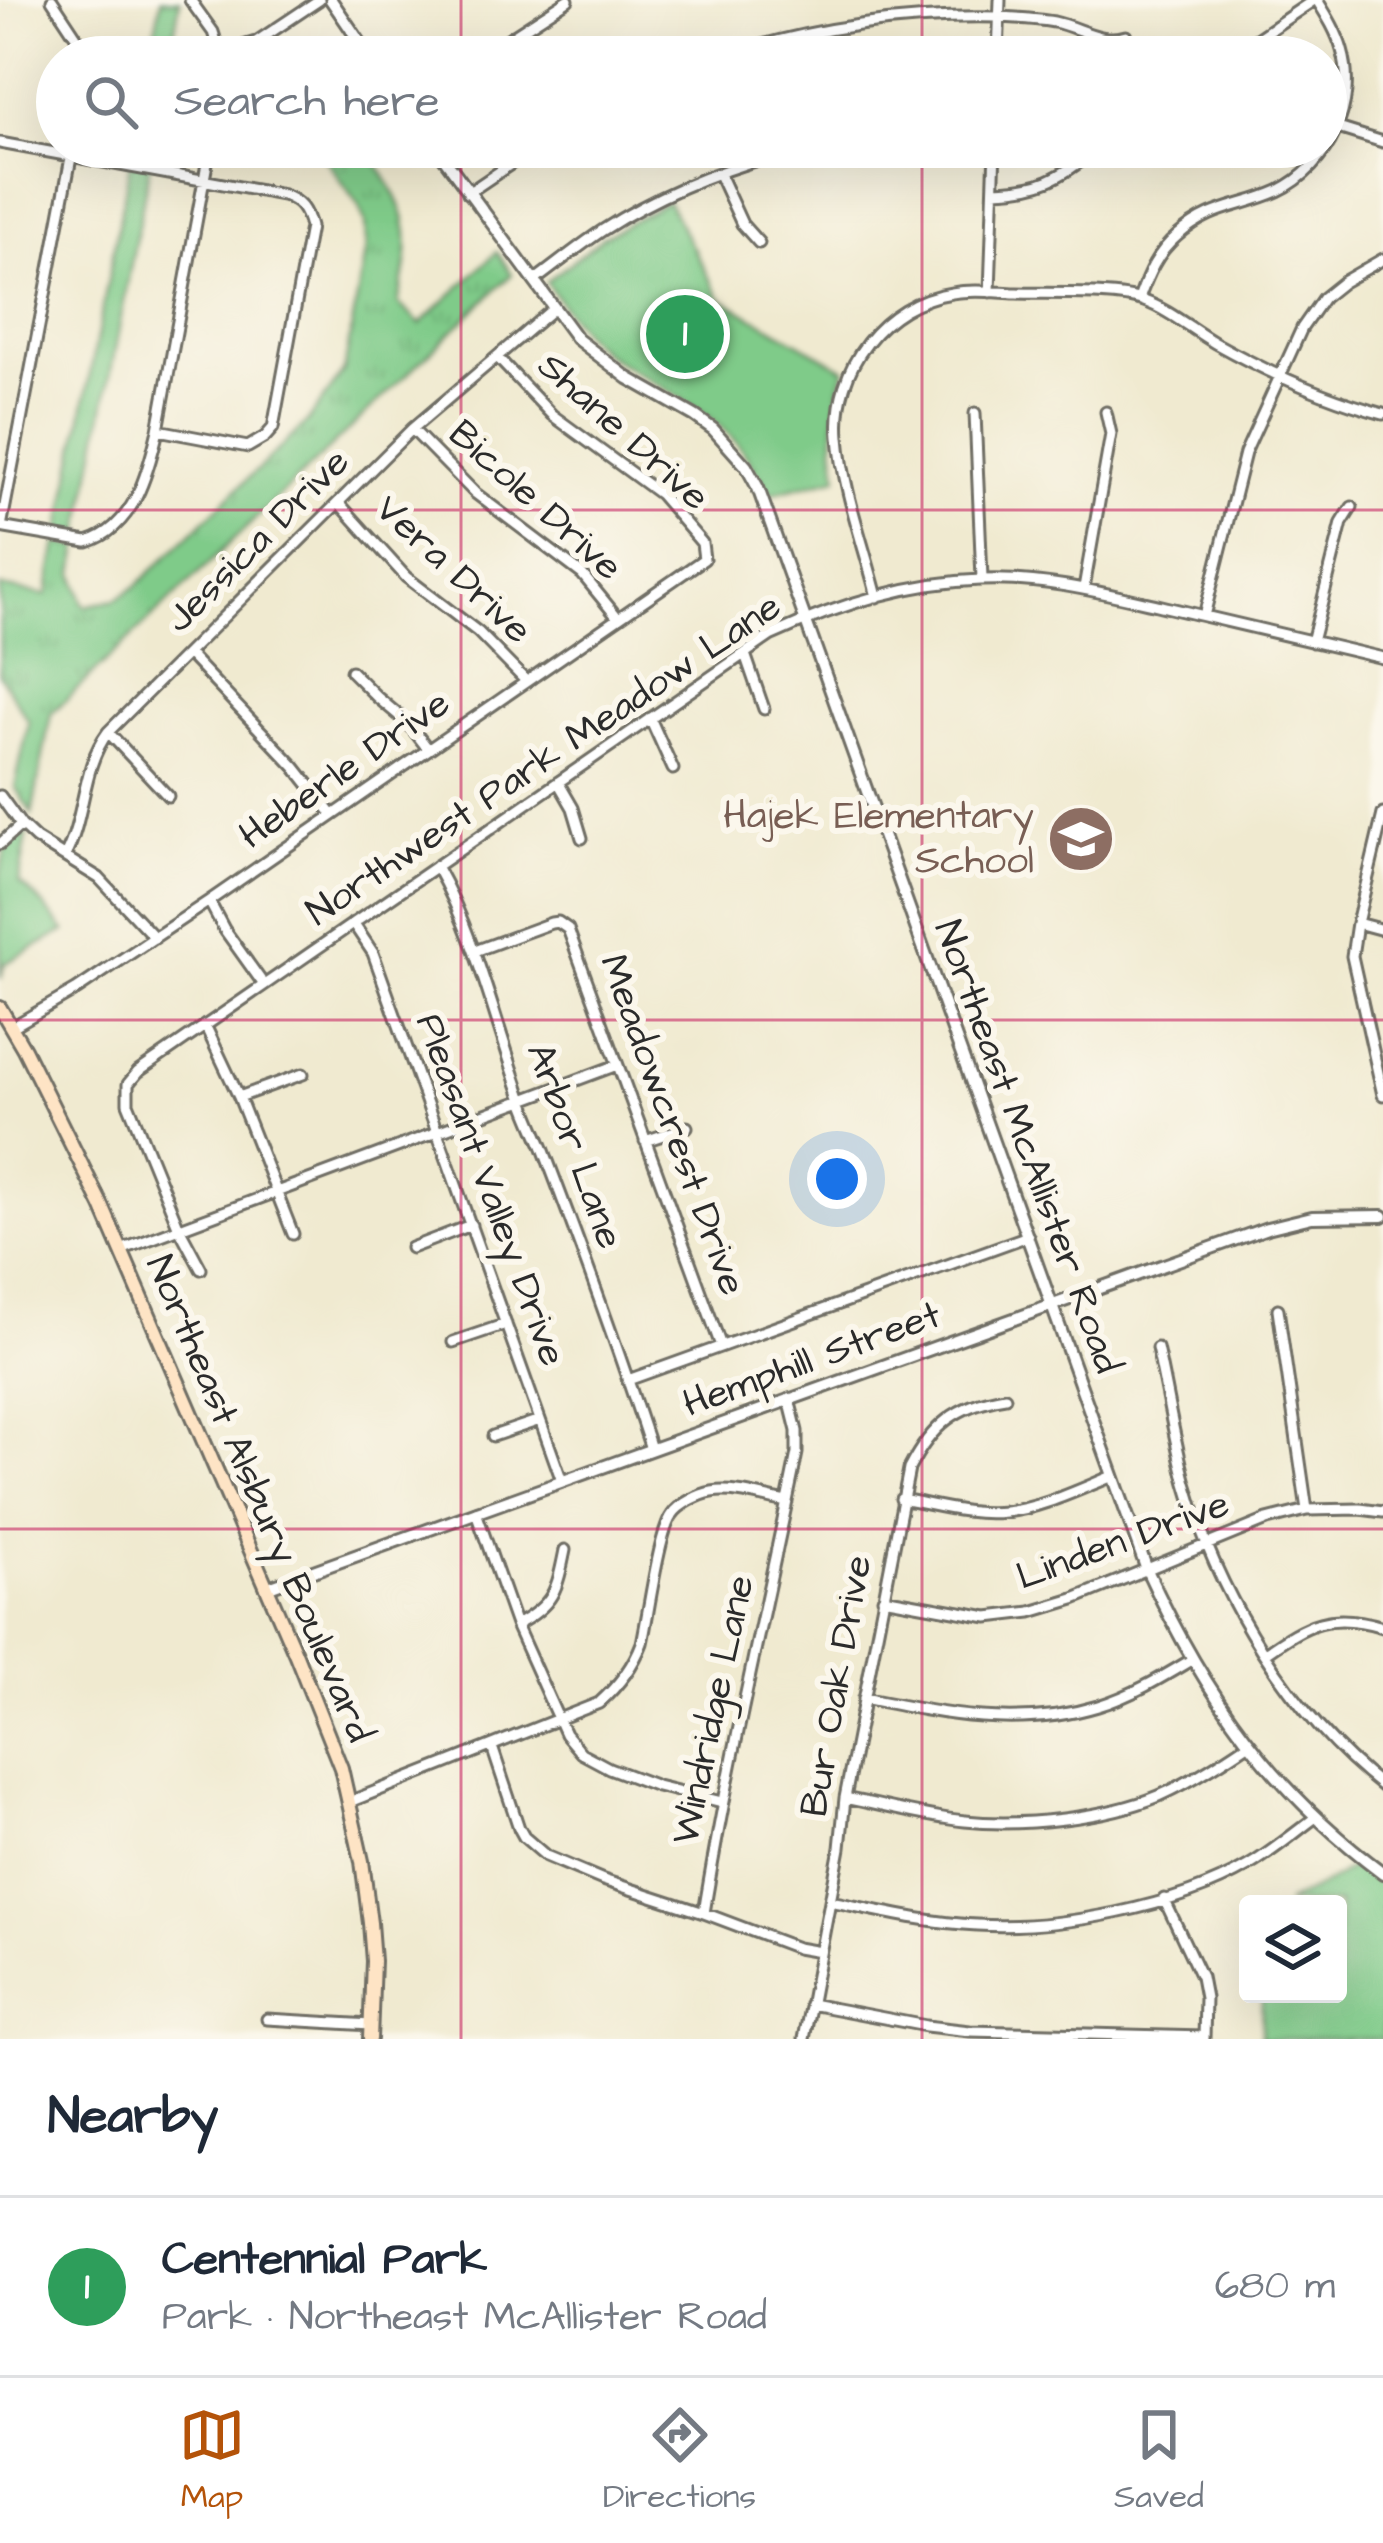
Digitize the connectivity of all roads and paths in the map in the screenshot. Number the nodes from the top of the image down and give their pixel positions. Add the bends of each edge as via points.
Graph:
1 (52, 0) edge
2 (190, 0) edge
3 (319, 0) edge
4 (331, 0) edge
5 (568, 0) edge
6 (1000, 0) edge
7 (1316, 0) edge
8 (1000, 17) junction
9 (75, 36) edge
10 (214, 36) edge
11 (265, 36) edge
12 (356, 36) edge
13 (513, 36) edge
14 (804, 36) edge
15 (999, 36) edge
16 (1095, 36) edge
17 (1262, 36) edge
18 (1336, 36) edge
19 (1347, 131) edge
20 (1383, 142) edge
21 (0, 143) edge
22 (36, 148) edge
23 (69, 168) edge
24 (147, 168) edge
25 (206, 168) edge
26 (451, 168) edge
27 (505, 168) edge
28 (738, 168) edge
29 (995, 168) edge
30 (1071, 168) edge
31 (1310, 168) edge
32 (719, 174) junction
33 (204, 180) junction
34 (994, 190) junction
35 (468, 193) junction
36 (759, 243) dead end
37 (1383, 259) edge
38 (534, 280) junction
39 (990, 292) junction
40 (1139, 298) junction
41 (553, 309) junction
42 (496, 357) junction
43 (1280, 376) junction
44 (975, 412) dead end
45 (1106, 412) dead end
46 (1383, 414) edge
47 (412, 429) junction
48 (158, 430) junction
49 (339, 503) junction
50 (1352, 507) dead end
51 (0, 527) edge
52 (705, 554) joint
53 (982, 579) junction
54 (1084, 588) junction
55 (878, 597) junction
56 (1204, 616) junction
57 (618, 618) junction
58 (806, 620) junction
59 (1312, 642) junction
60 (188, 653) junction
61 (745, 654) junction
62 (1383, 658) edge
63 (351, 671) dead end
64 (526, 681) junction
65 (764, 710) dead end
66 (650, 718) junction
67 (108, 732) junction
68 (428, 748) junction
69 (673, 769) dead end
70 (558, 782) junction
71 (0, 796) edge
72 (168, 796) dead end
73 (332, 814) junction
74 (1383, 814) edge
75 (20, 825) junction
76 (582, 838) dead end
77 (0, 844) edge
78 (65, 856) junction
79 (436, 866) junction
80 (209, 901) junction
81 (353, 923) junction
82 (1357, 923) junction
83 (1383, 930) edge
84 (155, 938) junction
85 (475, 951) junction
86 (264, 985) junction
87 (0, 1008) edge
88 (206, 1025) junction
89 (12, 1027) junction
90 (616, 1065) junction
91 (304, 1074) dead end
92 (1383, 1095) edge
93 (238, 1096) junction
94 (523, 1100) junction
95 (687, 1127) dead end
96 (437, 1132) junction
97 (645, 1141) junction
98 (278, 1192) junction
99 (1383, 1216) edge
100 (471, 1226) junction
101 (179, 1228) junction
102 (293, 1234) dead end
103 (1028, 1236) junction
104 (411, 1248) dead end
105 (121, 1250) junction
106 (201, 1269) dead end
107 (1052, 1305) junction
108 (1278, 1309) dead end
109 (506, 1324) junction
110 (453, 1342) dead end
111 (721, 1346) junction
112 (1157, 1348) dead end
113 (628, 1380) junction
114 (1005, 1397) dead end
115 (789, 1400) junction
116 (540, 1420) junction
117 (493, 1436) dead end
118 (650, 1449) junction
119 (1113, 1477) junction
120 (562, 1481) junction
121 (902, 1498) junction
122 (787, 1502) junction
123 (1307, 1510) junction
124 (476, 1512) junction
125 (1383, 1512) edge
126 (1207, 1545) junction
127 (565, 1550) dead end
128 (1147, 1570) junction
129 (266, 1588) junction
130 (883, 1598) junction
131 (516, 1624) junction
132 (1383, 1627) edge
133 (1265, 1653) junction
134 (1191, 1660) junction
135 (864, 1698) junction
136 (561, 1720) junction
137 (1248, 1744) junction
138 (492, 1747) junction
139 (1383, 1787) edge
140 (845, 1798) junction
141 (350, 1802) junction
142 (722, 1802) junction
143 (1316, 1817) junction
144 (1383, 1874) edge
145 (1164, 1899) junction
146 (830, 1900) junction
147 (704, 1913) junction
148 (820, 1952) junction
149 (810, 2004) junction
150 (267, 2019) dead end
151 (370, 2032) edge
152 (1204, 2038) edge
153 (804, 2039) edge

1 - 9 street
2 - 10 street
3 - 11 street
4 - 12 street
5 - 13 street
6 - 8 street
7 - 17 street
7 - 18 street
8 - 14 street
8 - 15 street
8 - 16 street
19 - 20 street
21 - 22 street
23 - 51 street
24 - 33 street
25 - 33 street
26 - 35 street, Northeast McAllister Road
27 - 35 street
28 - 32 street
29 - 34 street
30 - 34 street via 1040,186
31 - 40 street via 1175,237 1153,262
32 - 36 street
32 - 38 street via 657,199
33 - 48 street
33 - 48 street via 283,195 301,205 310,227 273,428 248,447
34 - 39 street
35 - 38 street, Northeast McAllister Road
37 - 43 street via 1323,298
38 - 41 street, Northeast McAllister Road
39 - 40 street
39 - 55 street via 952,292 901,312 862,347 848,374 839,404 841,459
40 - 43 street
41 - 42 street, Jessica Drive
41 - 58 street, Northeast McAllister Road via 599,358 695,416 746,466
42 - 47 street, Jessica Drive
42 - 52 street, Shane Drive via 552,415 660,494
43 - 46 street
43 - 56 street via 1245,453
44 - 53 street
45 - 54 street via 1111,434
47 - 49 street, Jessica Drive
47 - 57 street, Bicole Drive via 475,493 582,574
48 - 51 street via 140,491 98,539
49 - 60 street, Jessica Drive
49 - 64 street, Vera Drive via 406,577
50 - 59 street
52 - 57 street, Heberle Drive
53 - 54 street, Northwest Park Meadow Lane
53 - 55 street, Northwest Park Meadow Lane
54 - 56 street, Northwest Park Meadow Lane
55 - 58 street, Northwest Park Meadow Lane
56 - 59 street, Northwest Park Meadow Lane
57 - 64 street, Heberle Drive
58 - 61 street, Northwest Park Meadow Lane
58 - 103 street, Northeast McAllister Road
59 - 62 street, Northwest Park Meadow Lane
60 - 67 street, Jessica Drive
60 - 73 street
61 - 65 street
61 - 66 street, Northwest Park Meadow Lane
63 - 68 street
64 - 68 street, Heberle Drive
66 - 69 street
66 - 70 street, Northwest Park Meadow Lane
67 - 72 street
67 - 78 street, Jessica Drive via 92,758
68 - 73 street, Heberle Drive
70 - 76 street
70 - 79 street, Northwest Park Meadow Lane
71 - 75 street
73 - 80 street, Heberle Drive
74 - 82 street
75 - 77 street
75 - 78 street
78 - 84 street via 99,878
79 - 81 street, Northwest Park Meadow Lane
79 - 85 street, Arbor Lane
80 - 84 street, Heberle Drive
80 - 86 street
81 - 86 street, Northwest Park Meadow Lane
81 - 96 street, Pleasant Valley Drive via 374,953
82 - 83 street
82 - 92 street via 1354,970
84 - 89 street, Heberle Drive
85 - 90 street, Meadowcrest Drive via 551,923 568,929
85 - 94 street, Arbor Lane
86 - 88 street, Northwest Park Meadow Lane
87 - 89 main road, Northeast Alsbury Boulevard
88 - 93 street
88 - 101 street, Northwest Park Meadow Lane via 128,1084 128,1103
89 - 105 main road, Northeast Alsbury Boulevard
90 - 94 street
90 - 97 street, Meadowcrest Drive
91 - 93 street
93 - 98 street
94 - 96 street
94 - 113 street, Arbor Lane
95 - 97 street
96 - 98 street
96 - 100 street, Pleasant Valley Drive
97 - 111 street, Meadowcrest Drive
98 - 101 street
98 - 102 street
99 - 107 street, Hemphill Street via 1288,1222
100 - 104 street
100 - 109 street, Pleasant Valley Drive
101 - 105 street
101 - 106 street
103 - 107 street, Northeast McAllister Road
103 - 111 street
105 - 129 main road, Northeast Alsbury Boulevard
107 - 115 street, Hemphill Street
107 - 119 street, Northeast McAllister Road
108 - 123 street
109 - 110 street
109 - 116 street, Pleasant Valley Drive
111 - 113 street
112 - 126 street
113 - 118 street, Arbor Lane
114 - 121 street, Bur Oak Drive via 969,1406 938,1426 909,1469
115 - 118 street, Hemphill Street
115 - 122 street, Windridge Lane via 797,1431
116 - 117 street
116 - 120 street, Pleasant Valley Drive
118 - 120 street, Hemphill Street
119 - 121 street via 1003,1513
119 - 128 street, Northeast McAllister Road
120 - 124 street, Hemphill Street
121 - 130 street, Bur Oak Drive
122 - 136 street via 712,1492 671,1515 636,1660 599,1702
122 - 142 street, Windridge Lane
123 - 125 street, Linden Drive
123 - 126 street, Linden Drive
124 - 129 street, Hemphill Street
124 - 131 street
126 - 128 street, Linden Drive
126 - 133 street
127 - 131 street via 555,1592
128 - 130 street, Linden Drive via 1031,1612 988,1617
128 - 134 street, Northeast McAllister Road
129 - 141 main road, Northeast Alsbury Boulevard
130 - 135 street, Bur Oak Drive
131 - 136 street
132 - 133 street via 1330,1621 1303,1627
133 - 139 street via 1309,1715
134 - 135 street via 1099,1706 1046,1718 952,1716
134 - 137 street, Northeast McAllister Road
135 - 140 street, Bur Oak Drive
136 - 138 street
136 - 142 street via 581,1753 609,1768
137 - 140 street via 1156,1797 1088,1815 964,1821
137 - 143 street, Northeast McAllister Road
138 - 141 street
138 - 147 street via 519,1828 547,1856
140 - 146 street, Bur Oak Drive
141 - 151 main road, Northeast Alsbury Boulevard via 370,1923
142 - 147 street, Windridge Lane
143 - 144 street, Northeast McAllister Road
143 - 145 street via 1245,1868
145 - 146 street via 1042,1924 979,1926
145 - 152 street via 1201,1977
146 - 148 street, Bur Oak Drive
147 - 148 street
148 - 149 street, Bur Oak Drive
149 - 152 street via 970,2031
149 - 153 street, Bur Oak Drive
150 - 151 street

